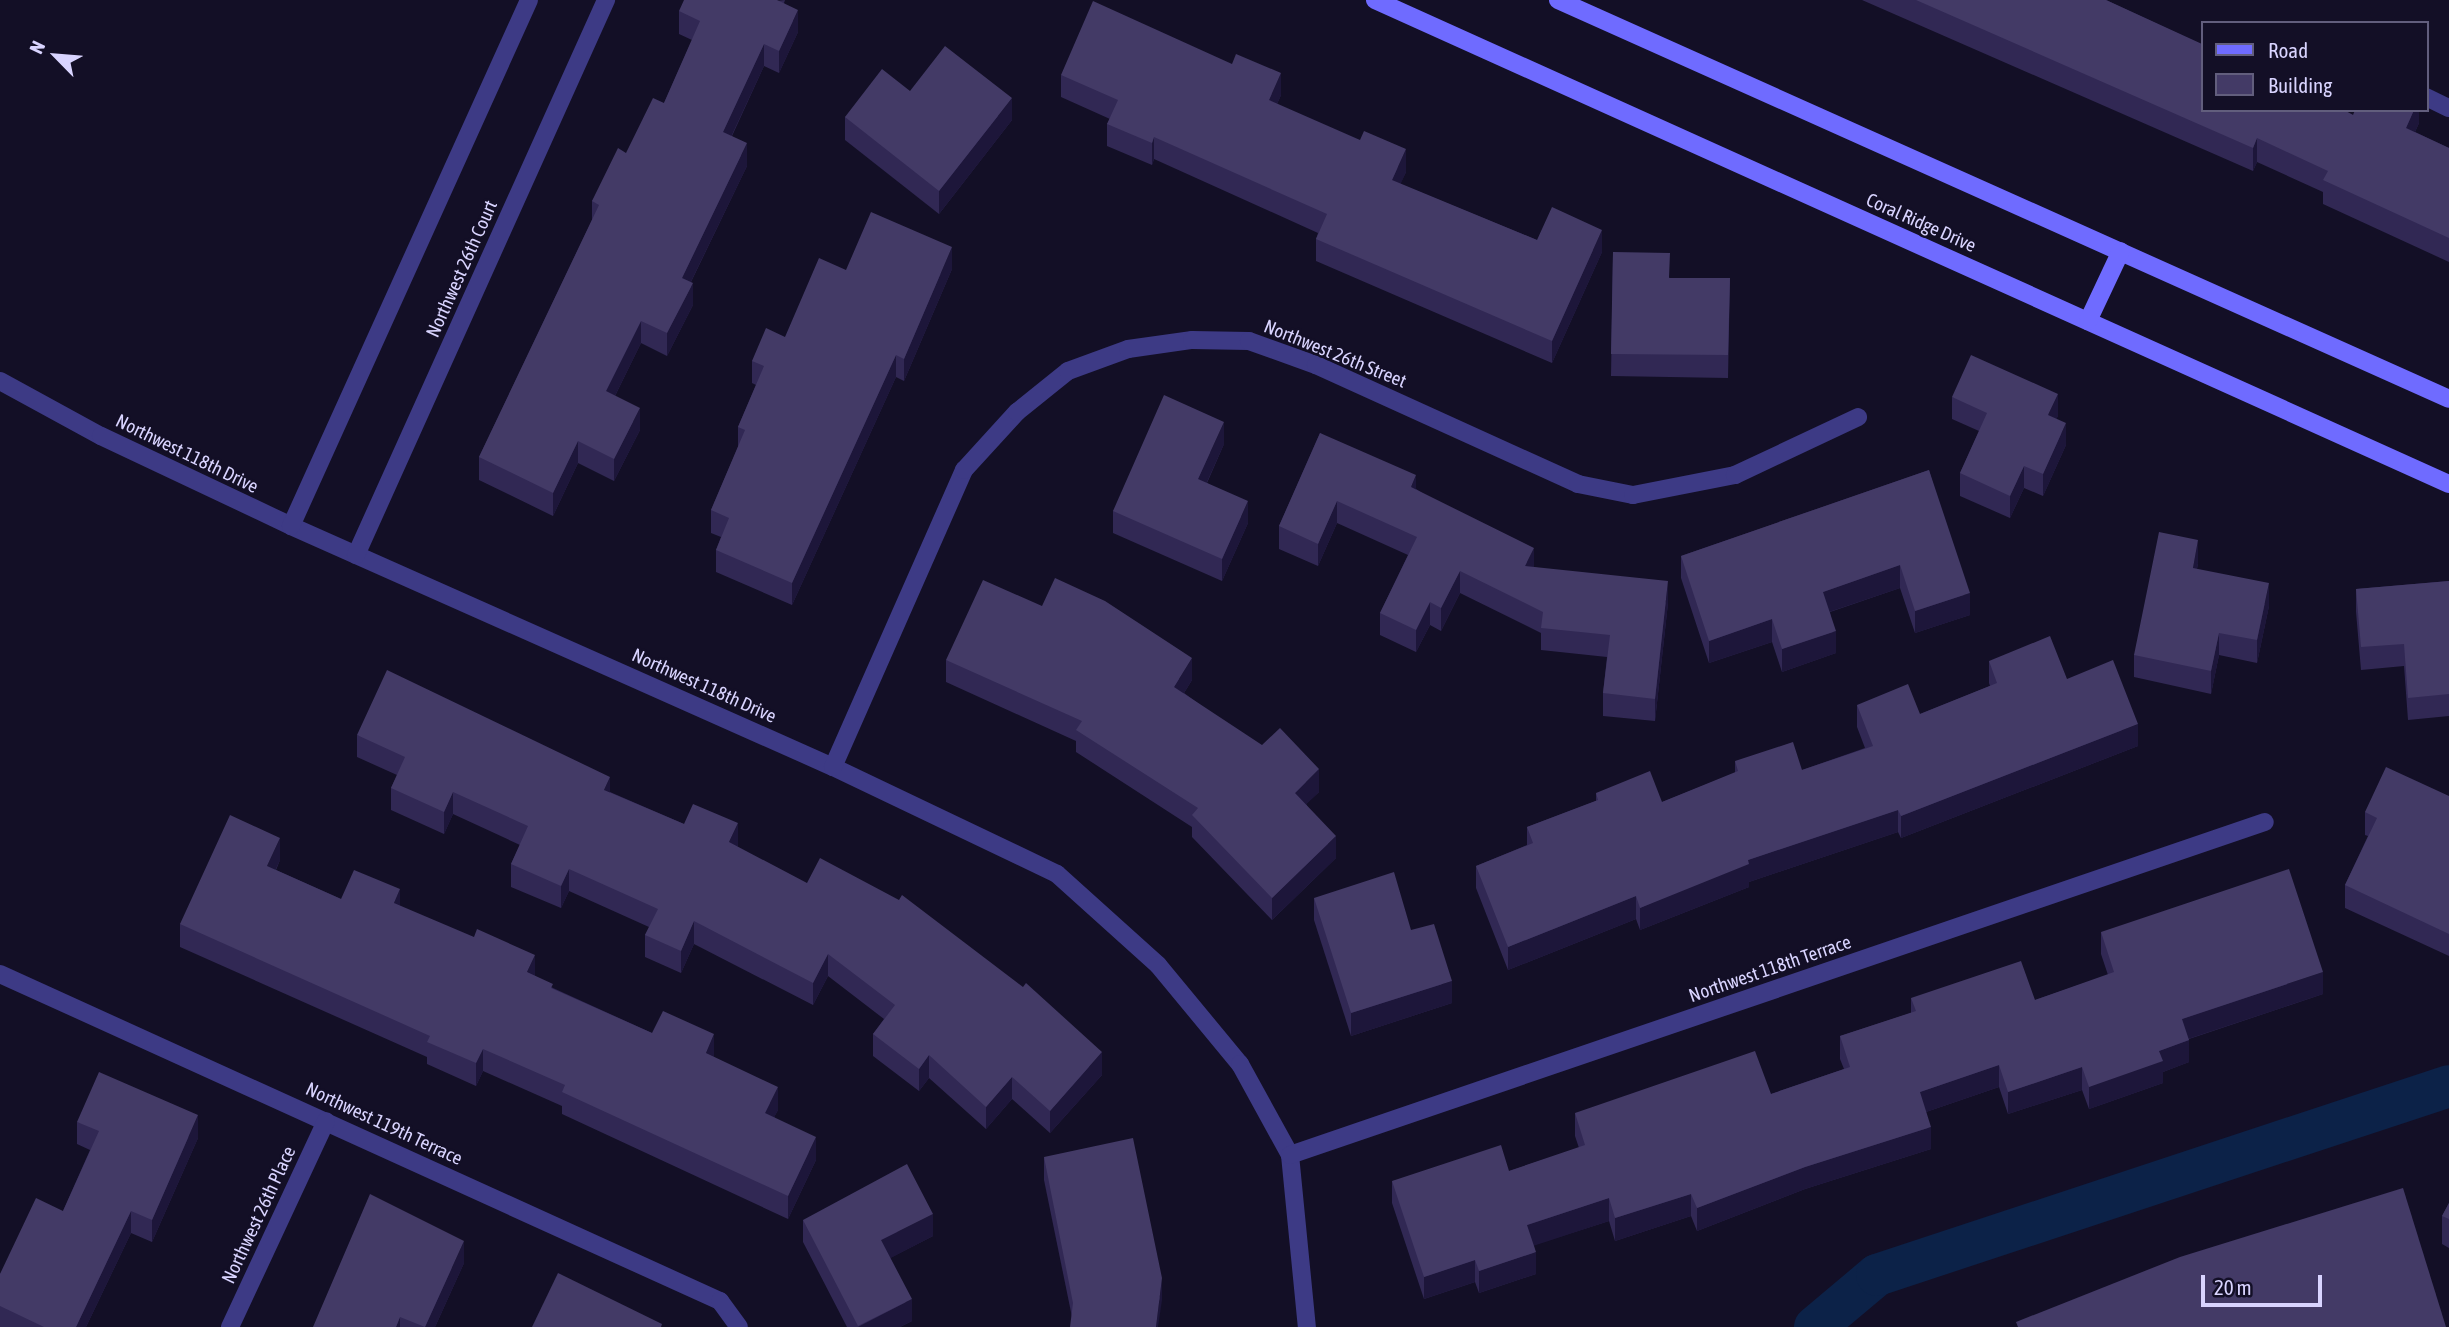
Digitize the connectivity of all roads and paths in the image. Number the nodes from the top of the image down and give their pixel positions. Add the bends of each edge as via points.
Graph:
1 (529, 0) edge
2 (606, 0) edge
3 (1375, 0) edge
4 (1558, 0) edge
5 (2428, 98) edge
6 (2449, 108) edge
7 (2121, 251) junction
8 (2088, 321) junction
9 (0, 382) edge
10 (2449, 399) edge
11 (1858, 417) dead end
12 (2449, 484) edge
13 (291, 526) junction
14 (356, 555) junction
15 (834, 767) junction
16 (2265, 822) dead end
17 (0, 974) edge
18 (326, 1121) junction
19 (1290, 1155) junction
20 (230, 1327) edge
21 (739, 1327) edge
22 (1307, 1327) edge

1 - 13 street
2 - 14 street, Northwest 26th Court
3 - 8 main road, Coral Ridge Drive
4 - 7 main road
5 - 6 street
7 - 8 main road
7 - 10 main road
8 - 12 main road, Coral Ridge Drive
9 - 13 street, Northwest 118th Drive via 101,436
11 - 15 street, Northwest 26th Street via 1735,475 1633,495 1578,484 1316,365 1249,341 1192,340 1128,349 1068,371 1017,412 964,470
13 - 14 street, Northwest 118th Drive
14 - 15 street, Northwest 118th Drive
15 - 19 street, Northwest 118th Drive via 1057,874 1158,965 1240,1063
16 - 19 street, Northwest 118th Terrace
17 - 18 street, Northwest 119th Terrace
18 - 20 street, Northwest 26th Place
18 - 21 street, Northwest 119th Terrace via 720,1301
19 - 22 street

